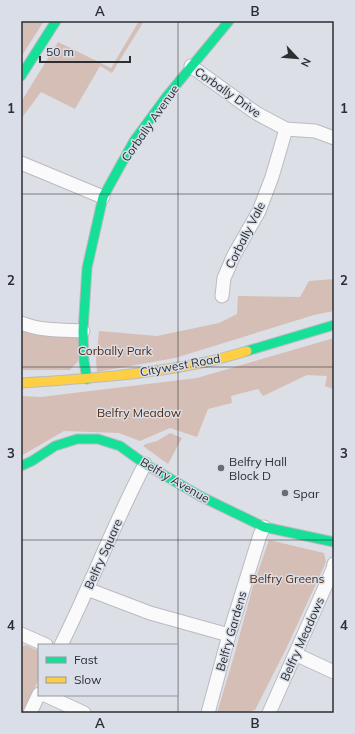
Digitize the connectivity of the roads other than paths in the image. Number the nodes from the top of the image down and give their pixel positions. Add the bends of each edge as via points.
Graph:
1 (56, 21) edge
2 (229, 21) edge
3 (191, 66) junction
4 (21, 76) edge
5 (286, 129) junction
6 (334, 138) edge
7 (21, 163) edge
8 (103, 197) junction
9 (222, 296) dead end
10 (21, 323) edge
11 (334, 325) edge
12 (83, 331) junction
13 (87, 379) junction
14 (21, 383) edge
15 (145, 464) junction
16 (21, 466) edge
17 (264, 527) junction
18 (334, 542) edge
19 (334, 567) edge
20 (87, 589) junction
21 (21, 634) edge
22 (229, 635) junction
23 (44, 644) edge
24 (61, 644) edge
25 (295, 654) junction
26 (334, 672) edge
27 (38, 696) edge
28 (47, 696) edge
29 (30, 713) edge
30 (84, 713) edge
31 (208, 713) edge
32 (269, 713) edge

1 - 4 street
2 - 3 street, Corbally Avenue
3 - 5 street, Corbally Drive via 256,114
3 - 8 street, Corbally Avenue via 134,142
5 - 6 street, Corbally Drive via 315,131
5 - 9 street, Corbally Vale via 259,211 224,278
7 - 8 street
8 - 12 street, Corbally Avenue via 87,268
10 - 12 street via 54,330
11 - 13 street, Citywest Road via 207,362
12 - 13 street, Corbally Avenue
13 - 14 street, Citywest Road
15 - 16 street, Belfry Avenue via 120,446 98,439 77,439 56,446
15 - 17 street, Belfry Avenue via 200,496
15 - 20 street, Belfry Square
17 - 18 street, Belfry Avenue
17 - 22 street, Belfry Gardens
19 - 25 street, Belfry Meadows
20 - 22 street via 150,613
20 - 24 street, Belfry Square
21 - 23 street
22 - 31 street, Belfry Gardens
25 - 26 street
25 - 32 street, Belfry Meadows
27 - 29 street
28 - 30 street

